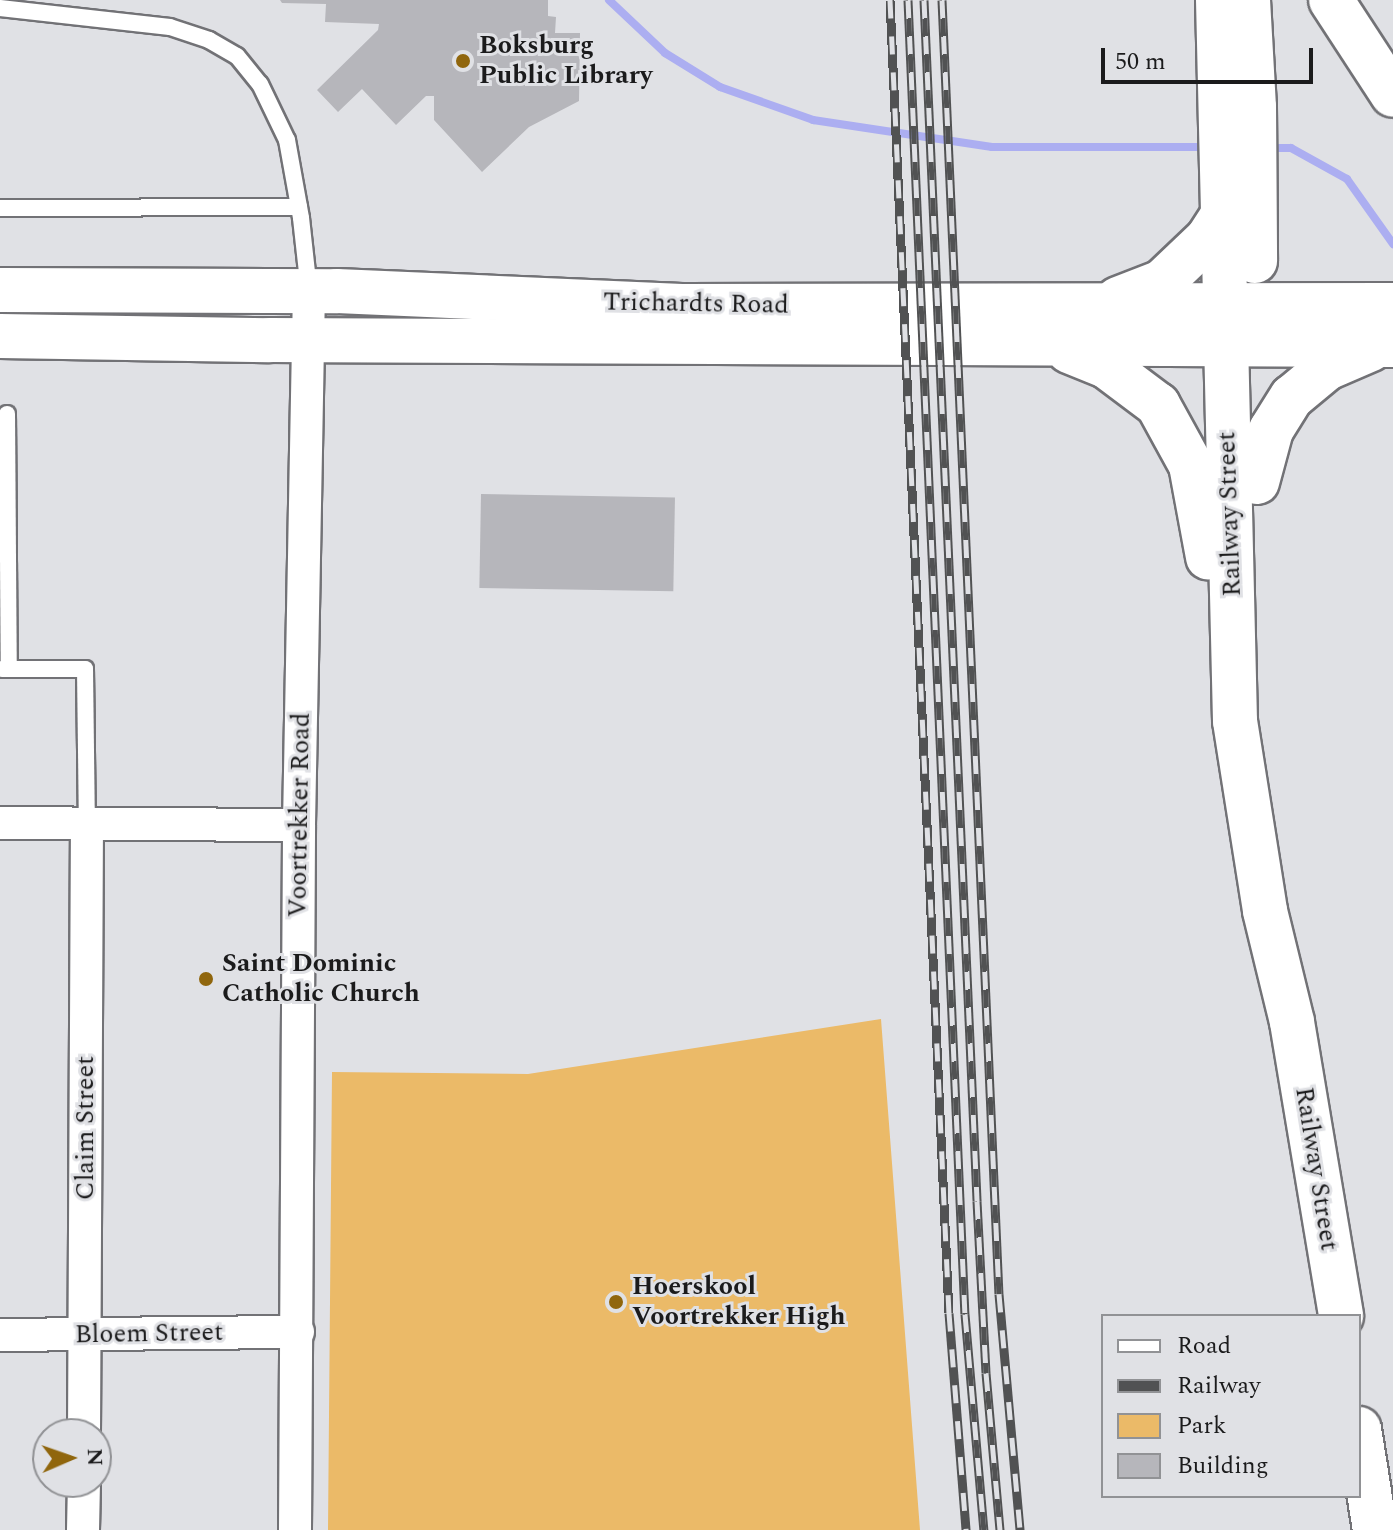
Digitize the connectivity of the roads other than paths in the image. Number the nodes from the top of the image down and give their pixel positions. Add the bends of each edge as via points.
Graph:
1 (1218, 0) edge
2 (1248, 0) edge
3 (1331, 0) edge
4 (0, 8) edge
5 (1393, 95) edge
6 (1238, 106) junction
7 (1234, 203) junction
8 (299, 207) junction
9 (0, 208) edge
10 (0, 290) edge
11 (309, 291) junction
12 (1100, 305) junction
13 (1387, 325) edge
14 (1240, 326) junction
15 (0, 336) edge
16 (308, 340) junction
17 (1055, 345) junction
18 (7, 414) dead end
19 (1257, 482) junction
20 (1234, 667) junction
21 (5, 669) edge
22 (87, 822) junction
23 (0, 823) edge
24 (299, 825) junction
25 (1292, 1022) junction
26 (1341, 1314) edge
27 (298, 1332) junction
28 (0, 1335) edge
29 (85, 1335) junction
30 (84, 1418) edge
31 (1361, 1442) edge
32 (84, 1498) edge
33 (83, 1530) edge
34 (295, 1530) edge
35 (1375, 1530) edge

1 - 6 main road, Railway Street
2 - 6 main road, Railway Street
3 - 5 main road
4 - 8 lane via 170,27 237,56 277,113
6 - 7 main road, Railway Street
7 - 12 main road via 1208,238 1162,282
7 - 14 main road, Railway Street
8 - 9 lane
8 - 11 lane
10 - 11 main road, Trichardts Road
11 - 12 main road, Trichardts Road via 682,306
11 - 16 street, Voortrekker Road
12 - 14 main road, Trichardts Road
13 - 14 main road, Trichardts Road
13 - 19 main road via 1292,397 1271,430
14 - 17 main road, Trichardts Road
14 - 19 main road, Railway Street
14 - 20 main road, Railway Street
15 - 16 main road, Trichardts Road
16 - 17 main road, Trichardts Road
16 - 24 street, Voortrekker Road
17 - 20 main road via 1134,384 1158,405 1177,434 1191,465 1214,604
18 - 21 lane
19 - 25 main road, Railway Street via 1262,710
20 - 25 main road, Railway Street via 1245,798
21 - 22 lane via 85,669
22 - 23 street
22 - 24 street
22 - 29 street, Claim Street
24 - 27 street, Voortrekker Road
25 - 26 main road, Railway Street
27 - 29 street, Bloem Street
27 - 34 street, Voortrekker Road
28 - 29 street, Bloem Street
29 - 30 street, Claim Street
31 - 35 main road
32 - 33 street

